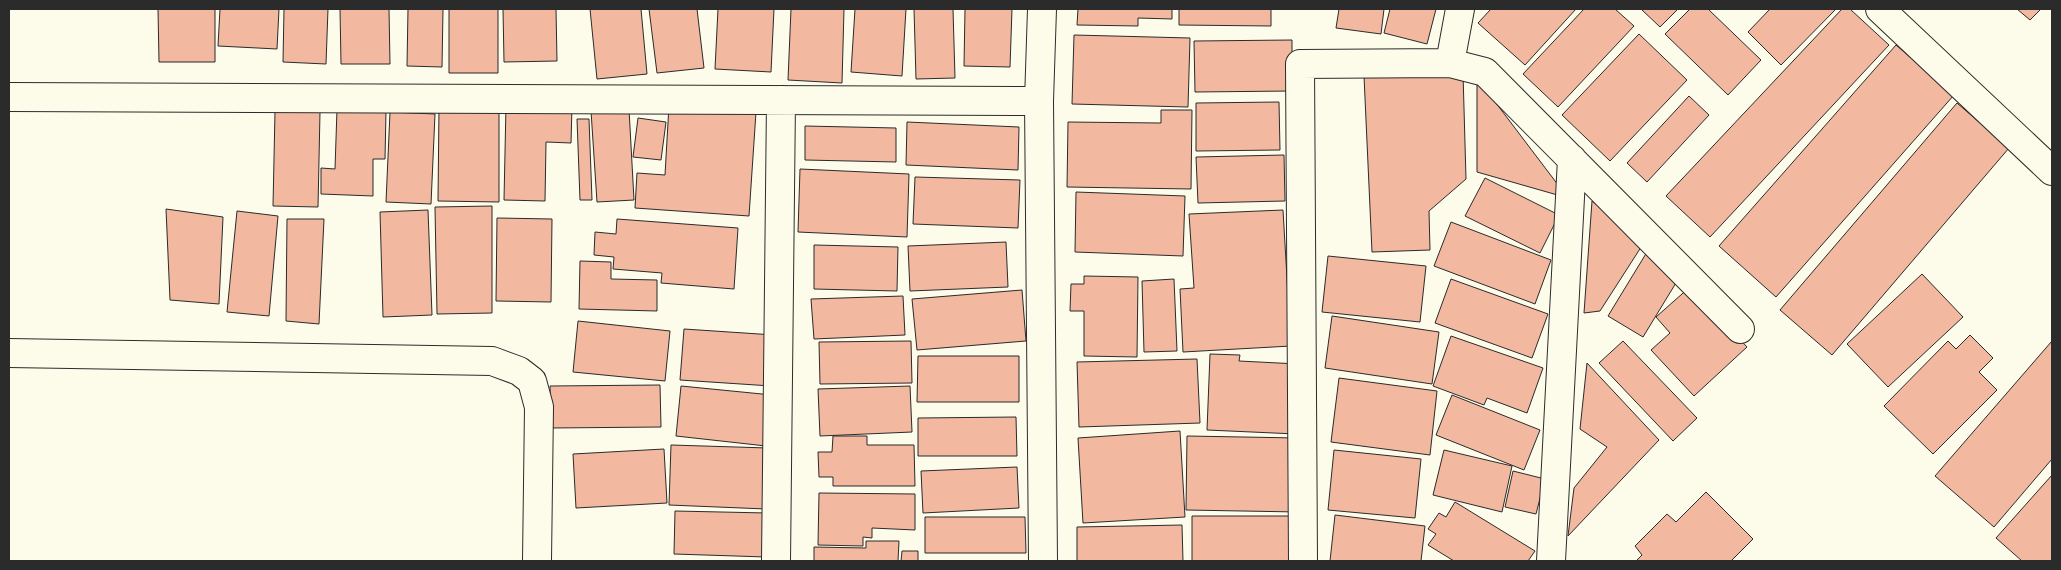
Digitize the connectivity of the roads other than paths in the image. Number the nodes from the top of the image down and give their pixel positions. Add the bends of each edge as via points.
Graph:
1 (1042, 9) edge
2 (1460, 9) edge
3 (1880, 9) edge
4 (1450, 63) junction
5 (9, 97) edge
6 (781, 100) junction
7 (1039, 101) junction
8 (1572, 159) junction
9 (2052, 170) edge
10 (1740, 328) dead end
11 (9, 353) edge
12 (537, 561) edge
13 (776, 561) edge
14 (1043, 561) edge
15 (1303, 561) edge
16 (1551, 561) edge

1 - 7 street
2 - 4 street
3 - 9 street
4 - 8 street via 1485,72
4 - 15 street via 1300,64
5 - 6 street
6 - 7 street
6 - 13 street
7 - 14 street
8 - 10 street
8 - 16 street
11 - 12 street via 492,362 519,371 532,381 539,407

